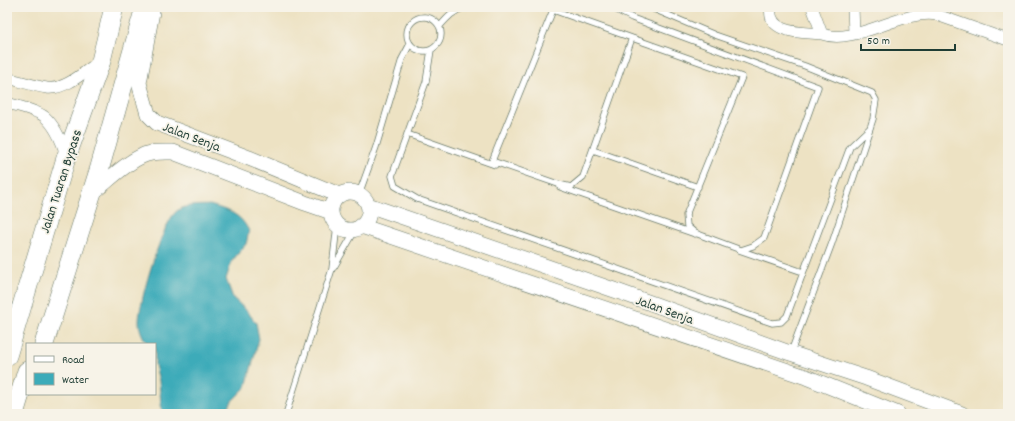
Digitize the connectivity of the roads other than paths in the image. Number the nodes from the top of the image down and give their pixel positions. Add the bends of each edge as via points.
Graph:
1 (114, 7) edge
2 (144, 7) edge
3 (152, 7) edge
4 (465, 7) edge
5 (611, 7) edge
6 (649, 7) edge
7 (771, 7) edge
8 (812, 7) edge
9 (853, 7) edge
10 (938, 11) edge
11 (440, 26) junction
12 (822, 34) junction
13 (854, 34) junction
14 (632, 38) junction
15 (1008, 40) edge
16 (410, 44) junction
17 (430, 50) junction
18 (100, 61) junction
19 (7, 78) edge
20 (7, 103) edge
21 (870, 128) junction
22 (407, 134) junction
23 (593, 150) junction
24 (66, 158) junction
25 (698, 187) junction
26 (92, 193) junction
27 (339, 195) junction
28 (363, 200) junction
29 (334, 218) junction
30 (359, 227) junction
31 (332, 269) junction
32 (803, 272) junction
33 (44, 343) edge
34 (790, 353) junction
35 (7, 356) edge
36 (26, 374) edge
37 (29, 395) edge
38 (14, 414) edge
39 (23, 414) edge
40 (286, 414) edge
41 (898, 414) edge
42 (962, 414) edge

1 - 18 highway, Jalan Tuaran Bypass
2 - 26 highway
3 - 27 main road, Jalan Senja via 138,83 148,114 157,123
4 - 11 lane via 458,8
5 - 25 lane via 632,18 818,87 764,238 753,246 741,250 695,233 687,226 686,215
6 - 21 lane via 715,35 805,66 872,93 876,100
7 - 12 street via 774,24 782,29
8 - 12 street
9 - 13 street
10 - 13 street
10 - 15 street
11 - 16 lane via 431,18 414,19 407,28 407,39
11 - 17 lane via 441,37 436,47
12 - 13 street via 840,37
14 - 23 lane
14 - 23 lane via 553,10 492,161 571,187 583,177
14 - 25 lane via 742,77
16 - 17 lane via 419,50
16 - 28 lane via 402,59
17 - 22 lane via 426,82
18 - 19 street via 70,82 57,87 48,88
18 - 24 highway, Jalan Tuaran Bypass
20 - 24 street via 45,117 61,139
21 - 32 lane via 850,147
21 - 34 lane via 832,243
22 - 32 lane
22 - 32 lane via 392,176 395,186 418,199 772,323 782,322 787,316
23 - 25 lane
24 - 35 highway, Jalan Tuaran Bypass
26 - 29 main road, Jalan Senja via 143,155 173,152 305,203
26 - 33 highway
27 - 28 main road, Jalan Senja via 349,192
27 - 29 main road via 333,202
28 - 30 main road via 368,216
28 - 34 main road, Jalan Senja
29 - 30 main road, Jalan Senja via 346,229
29 - 31 lane
30 - 31 lane
30 - 41 main road, Jalan Senja via 806,377
31 - 40 lane
34 - 42 main road, Jalan Senja
36 - 38 highway
37 - 39 highway

